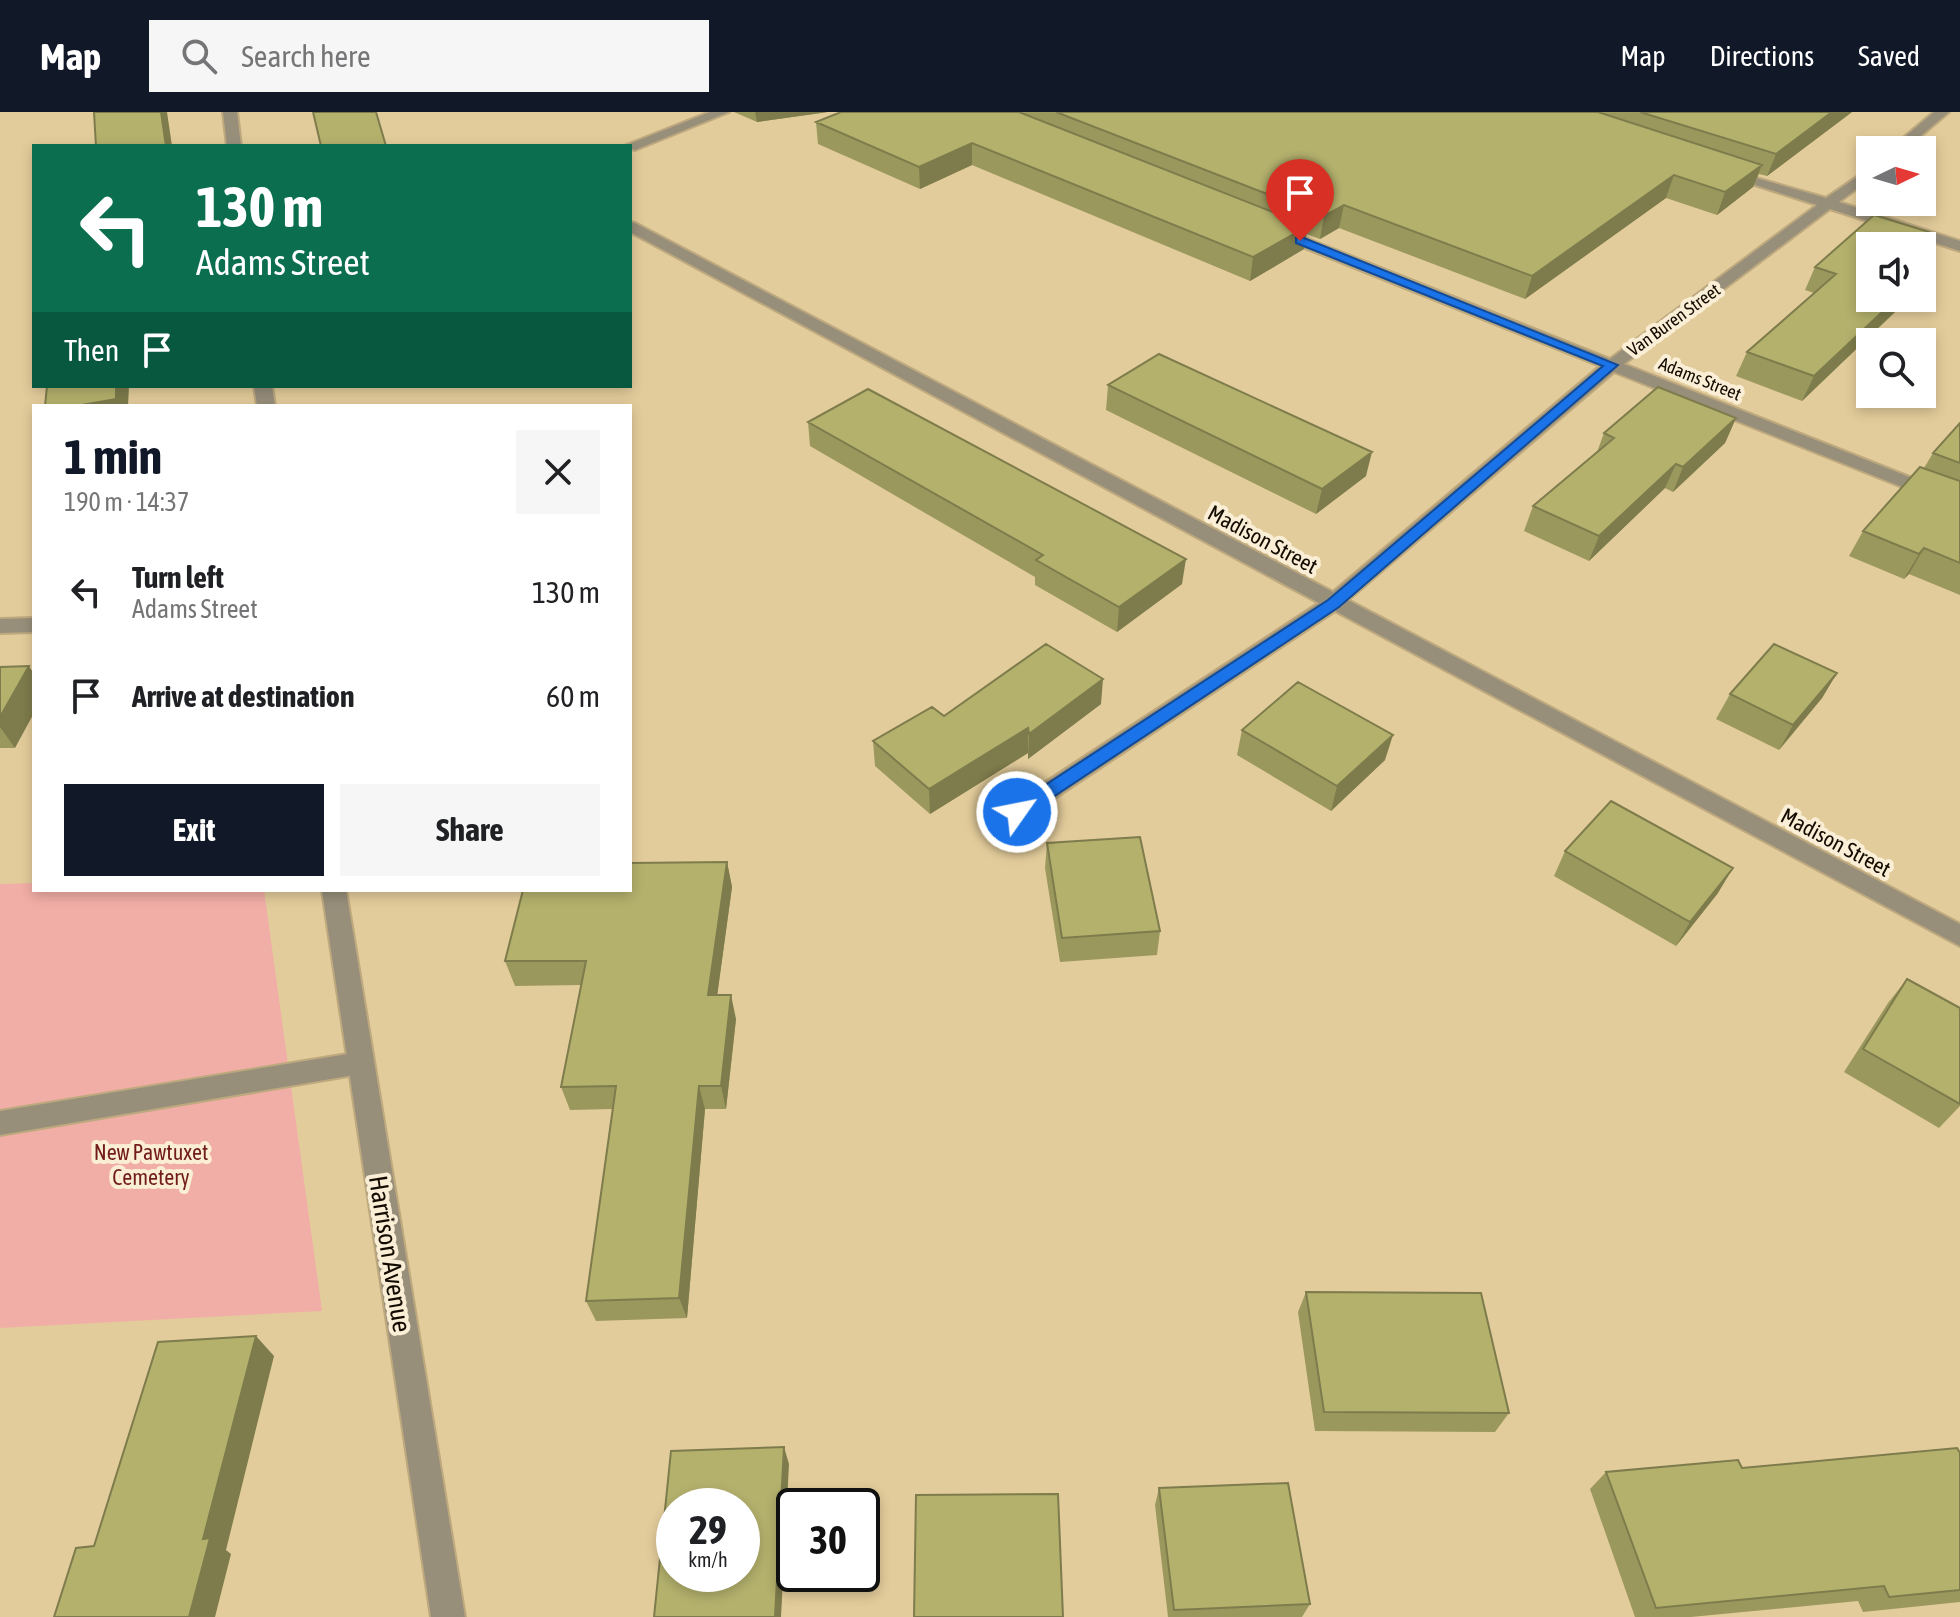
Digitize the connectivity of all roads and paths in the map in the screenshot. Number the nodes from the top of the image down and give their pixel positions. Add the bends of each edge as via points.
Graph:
1 (230, 112) edge
2 (722, 112) edge
3 (1942, 112) edge
4 (1913, 136) edge
5 (234, 144) edge
6 (632, 146) edge
7 (1715, 167) edge
8 (1856, 183) edge
9 (1830, 204) junction
10 (1258, 224) edge
11 (632, 227) edge
12 (1960, 246) edge
13 (1612, 365) junction
14 (1960, 504) edge
15 (1333, 603) junction
16 (32, 625) edge
17 (0, 626) edge
18 (1017, 812) dead end
19 (334, 892) edge
20 (1960, 936) edge
21 (360, 1063) junction
22 (0, 1123) edge
23 (448, 1617) edge

1 - 5 street
2 - 6 street
3 - 4 street
7 - 9 street
8 - 9 street, Van Buren Street
9 - 12 street
9 - 13 street, Van Buren Street
10 - 13 street, Adams Street
11 - 15 street, Madison Street
13 - 14 street, Adams Street
13 - 15 street, Van Buren Street
15 - 18 street, Van Buren Street
15 - 20 street, Madison Street
16 - 17 street
19 - 21 street, Harrison Avenue
21 - 22 street
21 - 23 street, Harrison Avenue

